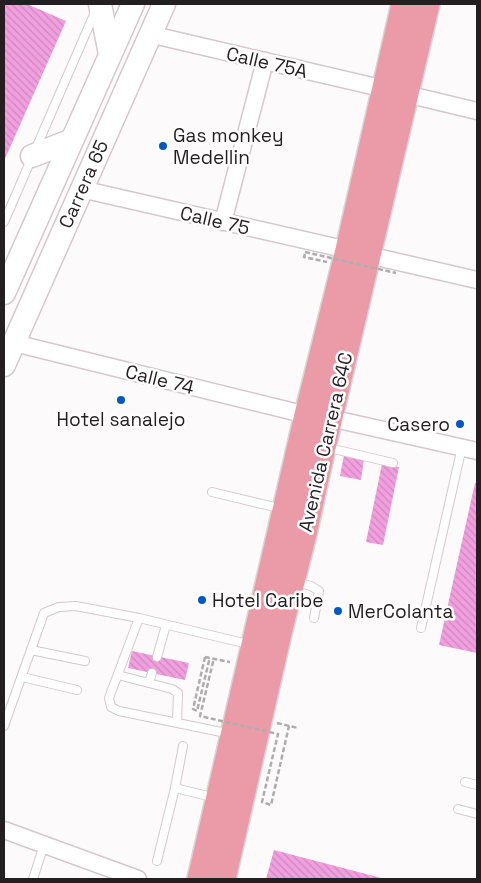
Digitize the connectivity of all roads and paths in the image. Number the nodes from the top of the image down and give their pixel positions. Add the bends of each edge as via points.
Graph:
1 (100, 4) edge
2 (132, 4) edge
3 (164, 4) edge
4 (421, 5) edge
5 (149, 34) junction
6 (110, 54) junction
7 (265, 61) junction
8 (395, 92) junction
9 (477, 111) edge
10 (72, 140) junction
11 (32, 156) junction
12 (82, 189) junction
13 (4, 222) edge
14 (223, 222) junction
15 (305, 252) dead end
16 (358, 253) junction
17 (396, 273) dead end
18 (477, 280) edge
19 (4, 293) edge
20 (14, 342) junction
21 (4, 365) edge
22 (318, 416) junction
23 (323, 447) junction
24 (470, 449) edge
25 (394, 463) dead end
26 (212, 492) dead end
27 (285, 510) junction
28 (293, 581) junction
29 (139, 618) junction
30 (314, 618) dead end
31 (166, 625) junction
32 (421, 628) dead end
33 (254, 646) junction
34 (31, 650) junction
35 (157, 657) dead end
36 (85, 661) dead end
37 (236, 664) dead end
38 (152, 673) dead end
39 (118, 675) junction
40 (22, 676) junction
41 (149, 683) junction
42 (77, 690) dead end
43 (177, 722) junction
44 (275, 723) dead end
45 (4, 726) edge
46 (289, 726) junction
47 (298, 728) dead end
48 (233, 735) junction
49 (182, 746) dead end
50 (465, 782) dead end
51 (477, 785) edge
52 (175, 788) junction
53 (219, 799) junction
54 (458, 809) dead end
55 (477, 814) edge
56 (4, 830) edge
57 (44, 845) junction
58 (157, 861) dead end
59 (33, 879) edge
60 (138, 879) edge
61 (200, 879) edge
62 (223, 879) edge

1 - 6 main road
1 - 11 lane
2 - 6 main road, Carrera 65
3 - 5 main road, Carrera 65
4 - 8 main road, Avenida Carrera 64C
5 - 7 street, Calle 75A
5 - 12 main road, Carrera 65
6 - 10 main road, Carrera 65
7 - 8 street, Calle 75A
7 - 14 street
8 - 9 street, Calle 75A
8 - 16 main road, Avenida Carrera 64C
10 - 11 main road
10 - 19 main road, Carrera 65
11 - 13 lane
12 - 14 street, Calle 75
12 - 20 main road, Carrera 65
14 - 16 street, Calle 75
15 - 17 path, bridge
16 - 18 street, Calle 75
16 - 22 main road, Avenida Carrera 64C
20 - 21 main road, Carrera 65
20 - 22 street, Calle 74
22 - 23 main road, Avenida Carrera 64C
22 - 24 street, Calle 74
22 - 27 main road, Avenida Carrera 64C
23 - 25 lane
23 - 28 main road, Avenida Carrera 64C
24 - 32 lane
26 - 27 lane
27 - 33 main road, Avenida Carrera 64C
28 - 30 lane via 319,591
28 - 62 main road, Avenida Carrera 64C
29 - 31 lane
29 - 34 lane via 76,606 60,607 44,613
29 - 39 lane
31 - 33 lane
31 - 35 lane
33 - 48 main road, Avenida Carrera 64C
34 - 36 lane
34 - 40 lane
37 - 46 path, bridge via 204,657 192,710 197,711 209,661 212,662 200,716 278,734 262,802 271,804
38 - 41 lane
39 - 41 lane
39 - 43 lane via 108,698 112,707 119,712
40 - 42 lane
40 - 45 lane
41 - 43 lane via 178,693
43 - 48 lane
44 - 46 path
46 - 47 path
48 - 53 main road, Avenida Carrera 64C
49 - 52 lane
50 - 51 lane
52 - 53 lane
52 - 58 lane
53 - 61 main road, Avenida Carrera 64C
54 - 55 lane
56 - 57 street
57 - 59 lane
57 - 60 street

